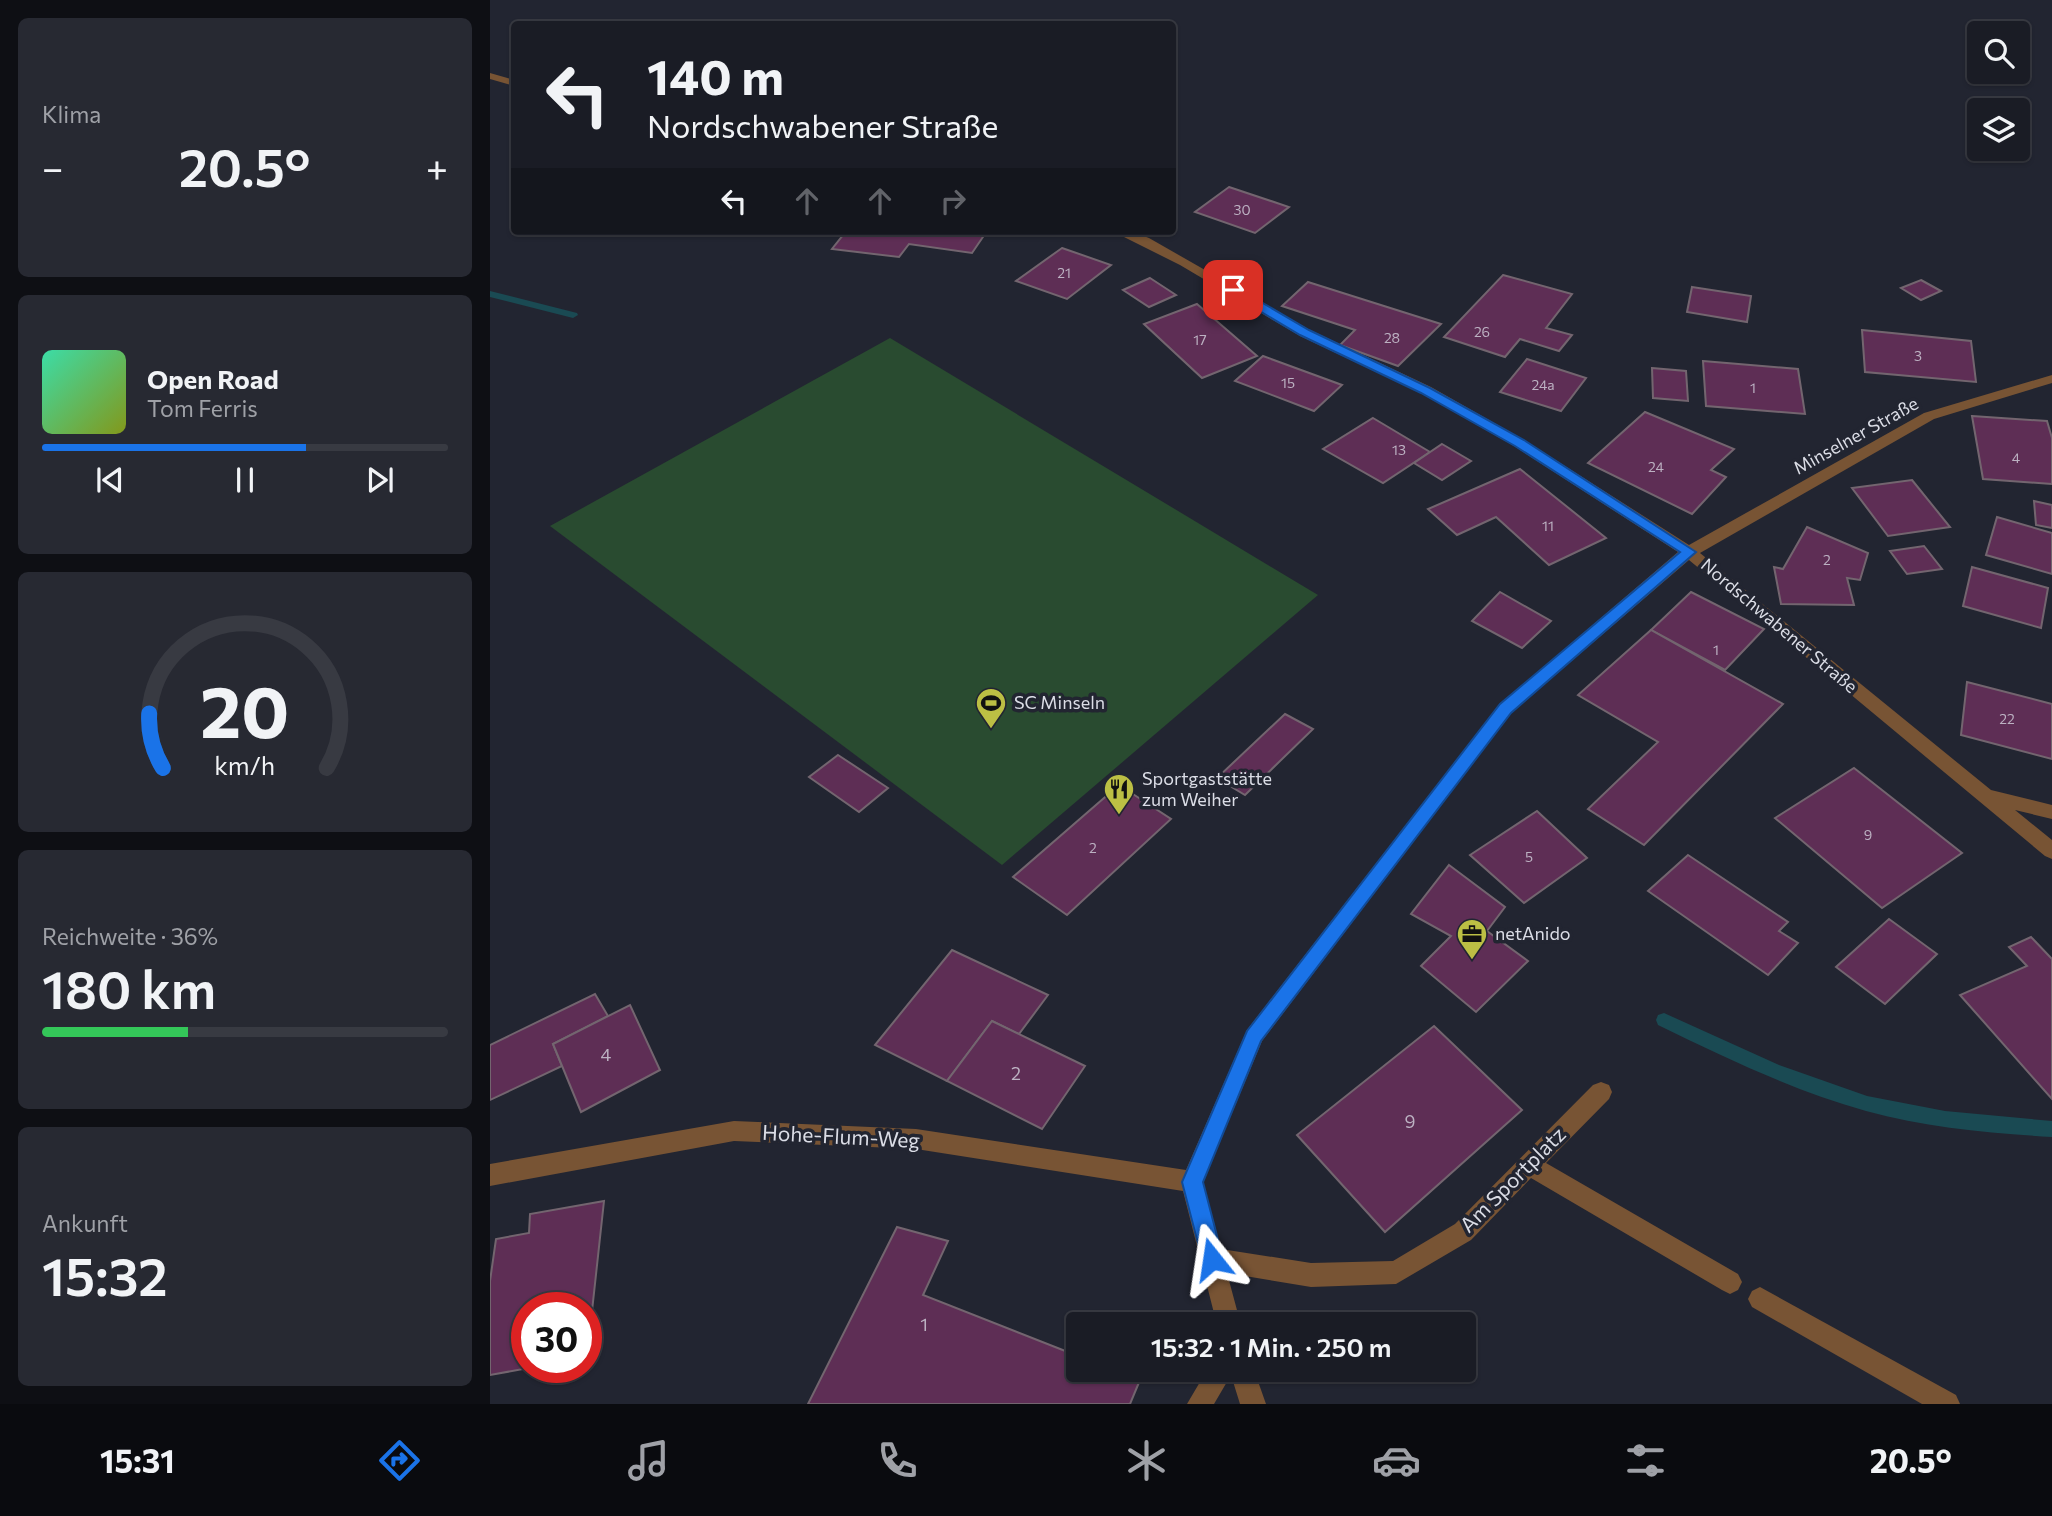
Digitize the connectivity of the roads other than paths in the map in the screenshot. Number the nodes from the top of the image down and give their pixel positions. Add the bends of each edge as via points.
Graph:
1 (490, 76) edge
2 (511, 82) edge
3 (1129, 235) edge
4 (2052, 379) edge
5 (1689, 552) junction
6 (1985, 796) junction
7 (2052, 812) edge
8 (2052, 851) edge
9 (1601, 1092) dead end
10 (1529, 1165) junction
11 (490, 1175) edge
12 (1192, 1182) junction
13 (1212, 1259) junction
14 (1730, 1282) dead end
15 (1760, 1299) dead end
16 (1226, 1312) edge
17 (1214, 1382) edge
18 (1246, 1382) edge
19 (1200, 1404) edge
20 (1253, 1404) edge
21 (1947, 1404) edge

1 - 2 street
3 - 5 street, Nordschwabener Straße via 1305,332 1426,390
4 - 5 street, Minselner Straße via 1929,416
5 - 6 street, Nordschwabener Straße
5 - 12 street via 1505,709 1254,1037
6 - 7 street
6 - 8 street, Nordschwabener Straße
9 - 10 street, Am Sportplatz
10 - 13 street, Am Sportplatz via 1463,1232 1396,1272 1311,1275
10 - 14 street
11 - 12 street, Hohe-Flum-Weg via 734,1131 916,1139
12 - 13 street
13 - 16 street
15 - 21 street
17 - 19 street
18 - 20 street

